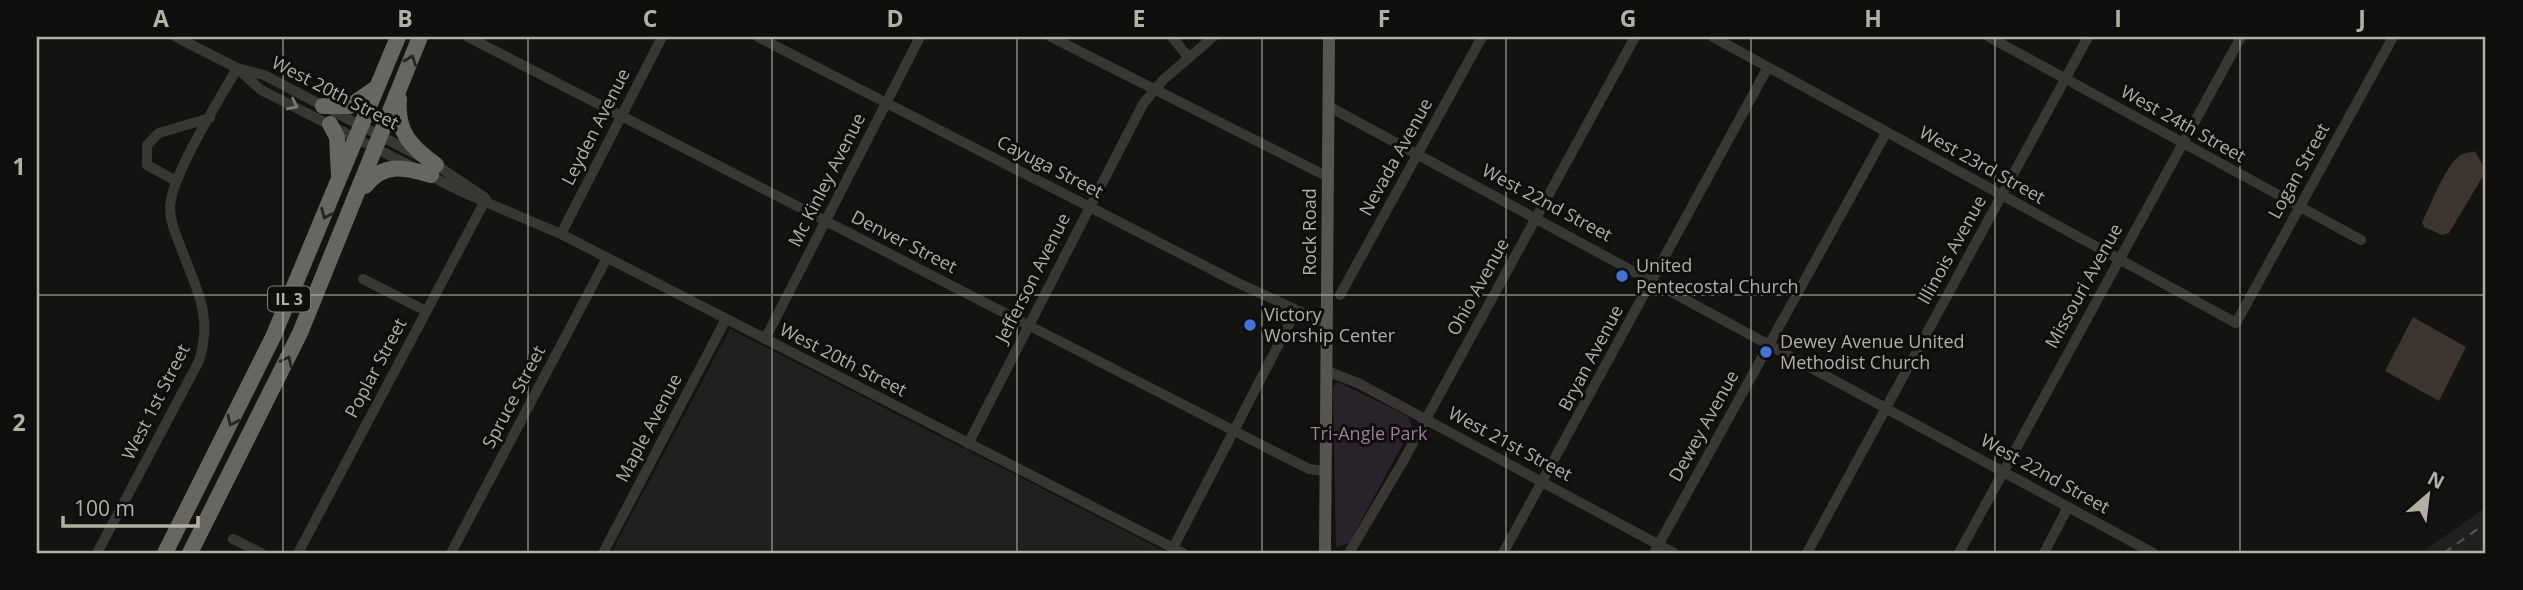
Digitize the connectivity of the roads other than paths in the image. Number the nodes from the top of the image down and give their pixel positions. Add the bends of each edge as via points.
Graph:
1 (176, 37) edge
2 (398, 37) edge
3 (420, 37) edge
4 (468, 37) edge
5 (662, 37) edge
6 (758, 37) edge
7 (920, 37) edge
8 (1051, 37) edge
9 (1172, 37) edge
10 (1213, 37) edge
11 (1329, 37) edge
12 (1482, 37) edge
13 (1635, 37) edge
14 (1713, 37) edge
15 (1742, 37) edge
16 (1989, 37) edge
17 (2088, 37) edge
18 (2241, 37) edge
19 (2393, 37) edge
20 (1735, 49) junction
21 (1189, 58) junction
22 (1768, 67) junction
23 (237, 68) junction
24 (2065, 79) junction
25 (378, 87) junction
26 (1154, 89) junction
27 (399, 90) junction
28 (886, 102) junction
29 (323, 106) junction
30 (1328, 106) junction
31 (621, 116) junction
32 (210, 118) junction
33 (330, 124) junction
34 (360, 132) junction
35 (1886, 133) junction
36 (379, 142) junction
37 (2182, 143) junction
38 (1418, 153) junction
39 (433, 170) junction
40 (1328, 177) junction
41 (176, 181) junction
42 (337, 189) junction
43 (2002, 196) junction
44 (357, 197) junction
45 (486, 199) junction
46 (1089, 206) junction
47 (2299, 208) junction
48 (1536, 218) junction
49 (825, 221) junction
50 (561, 234) junction
51 (2361, 240) dead end
52 (607, 258) junction
53 (2119, 259) junction
54 (363, 279) dead end
55 (1653, 280) junction
56 (1340, 295) dead end
57 (426, 311) junction
58 (1296, 311) junction
59 (726, 319) junction
60 (2236, 323) joint
61 (1327, 324) junction
62 (1029, 325) junction
63 (765, 339) junction
64 (1769, 344) junction
65 (1327, 371) junction
66 (1886, 408) junction
67 (1426, 419) junction
68 (1234, 431) junction
69 (968, 444) junction
70 (1325, 471) junction
71 (2003, 471) junction
72 (1544, 482) junction
73 (2068, 507) junction
74 (233, 539) dead end
75 (1656, 549) edge
76 (1178, 551) edge
77 (97, 553) edge
78 (165, 553) edge
79 (190, 553) edge
80 (261, 553) edge
81 (298, 553) edge
82 (451, 553) edge
83 (603, 553) edge
84 (1325, 553) edge
85 (1349, 553) edge
86 (1503, 553) edge
87 (1674, 553) edge
88 (1807, 553) edge
89 (1959, 553) edge
90 (2044, 553) edge
91 (2154, 553) edge

1 - 23 street, West 20th Street
2 - 25 highway, IL 3
27 -> 3 highway, IL 3
4 - 31 street, Denver Street
5 - 31 street, Leyden Avenue
6 - 28 street, Cayuga Street
7 - 28 street, Mc Kinley Avenue
8 - 26 street
9 - 21 street
10 - 21 street, Jefferson Avenue
11 - 30 main road, Rock Road
12 - 38 street, Nevada Avenue
13 - 48 street, Ohio Avenue
14 - 20 street, West 23rd Street
15 - 20 street
16 - 24 street, West 24th Street
17 - 24 street, Illinois Avenue
18 - 37 street, Missouri Avenue
19 - 47 street, Logan Street
20 - 22 street, West 23rd Street
21 - 26 street, Jefferson Avenue
22 - 35 street, West 23rd Street
22 - 55 street, Bryan Avenue
23 - 29 street, West 20th Street via 264,75
23 - 32 street, West 1st Street
23 -> 33 street, West 20th Street via 261,90
24 - 37 street, West 24th Street
24 - 43 street, Illinois Avenue
25 - 29 highway via 350,106
25 - 34 highway, IL 3
26 - 40 street
26 - 46 street, Jefferson Avenue
27 - 36 highway, IL 3
27 - 39 highway via 402,133
28 - 46 street, Cayuga Street
28 - 49 street, Mc Kinley Avenue
29 - 34 street, West 20th Street
30 - 38 street, West 22nd Street
30 - 40 main road, Rock Road
31 - 49 street, Denver Street
31 - 50 street, Leyden Avenue
32 - 41 street, West 1st Street
32 - 41 street via 159,133 147,145 147,164
33 - 34 street, West 20th Street
33 - 42 highway via 340,155
34 - 36 street, West 20th Street
34 - 42 highway, IL 3
35 - 43 street, West 23rd Street
35 - 64 street, Dewey Avenue
36 - 39 street, West 20th Street
36 - 44 highway, IL 3
37 - 47 street, West 24th Street
37 - 53 street, Missouri Avenue
38 - 48 street, West 22nd Street
38 - 56 street, Nevada Avenue
39 - 44 highway via 384,169
39 - 45 street, West 20th Street via 461,179
40 - 61 main road, Rock Road
41 - 77 street, West 1st Street via 171,219 203,306 204,344
42 -> 78 highway, IL 3 via 273,337
43 - 53 street, West 23rd Street
43 - 66 street, Illinois Avenue
79 -> 44 highway, IL 3 via 273,391
45 - 50 street, West 20th Street
45 - 57 street, Poplar Street
46 - 58 street, Cayuga Street
46 - 62 street, Jefferson Avenue
47 - 51 street, West 24th Street
47 - 60 street, Logan Street
48 - 55 street, West 22nd Street
48 - 67 street, Ohio Avenue
49 - 62 street, Denver Street
49 - 63 street, Mc Kinley Avenue
50 - 52 street, West 20th Street
52 - 59 street, West 20th Street
52 - 82 street, Spruce Street
53 - 60 street, West 23rd Street
53 - 71 street, Missouri Avenue
54 - 57 street
55 - 64 street, West 22nd Street
55 - 72 street, Bryan Avenue
57 - 81 street, Poplar Street
58 - 61 street, Cayuga Street
58 - 68 street
59 - 63 street, West 20th Street
59 - 83 street, Maple Avenue
61 - 65 main road, Rock Road
62 - 68 street, Denver Street
62 - 69 street, Jefferson Avenue
63 - 69 street, West 20th Street
64 - 66 street, West 22nd Street
64 - 75 street, Dewey Avenue
65 - 67 street, West 21st Street
65 - 70 main road, Rock Road
66 - 71 street, West 22nd Street
66 - 88 street, Illinois Avenue
67 - 72 street, West 21st Street
67 - 85 street, Ohio Avenue
68 - 70 street, Denver Street via 1309,469
68 - 76 street
69 - 76 street, West 20th Street
70 - 84 main road, Rock Road
71 - 73 street, West 22nd Street
71 - 89 street, Missouri Avenue
72 - 75 street, West 21st Street
72 - 86 street, Bryan Avenue
73 - 90 street
73 - 91 street, West 22nd Street
74 - 80 street
75 - 87 street, West 21st Street

